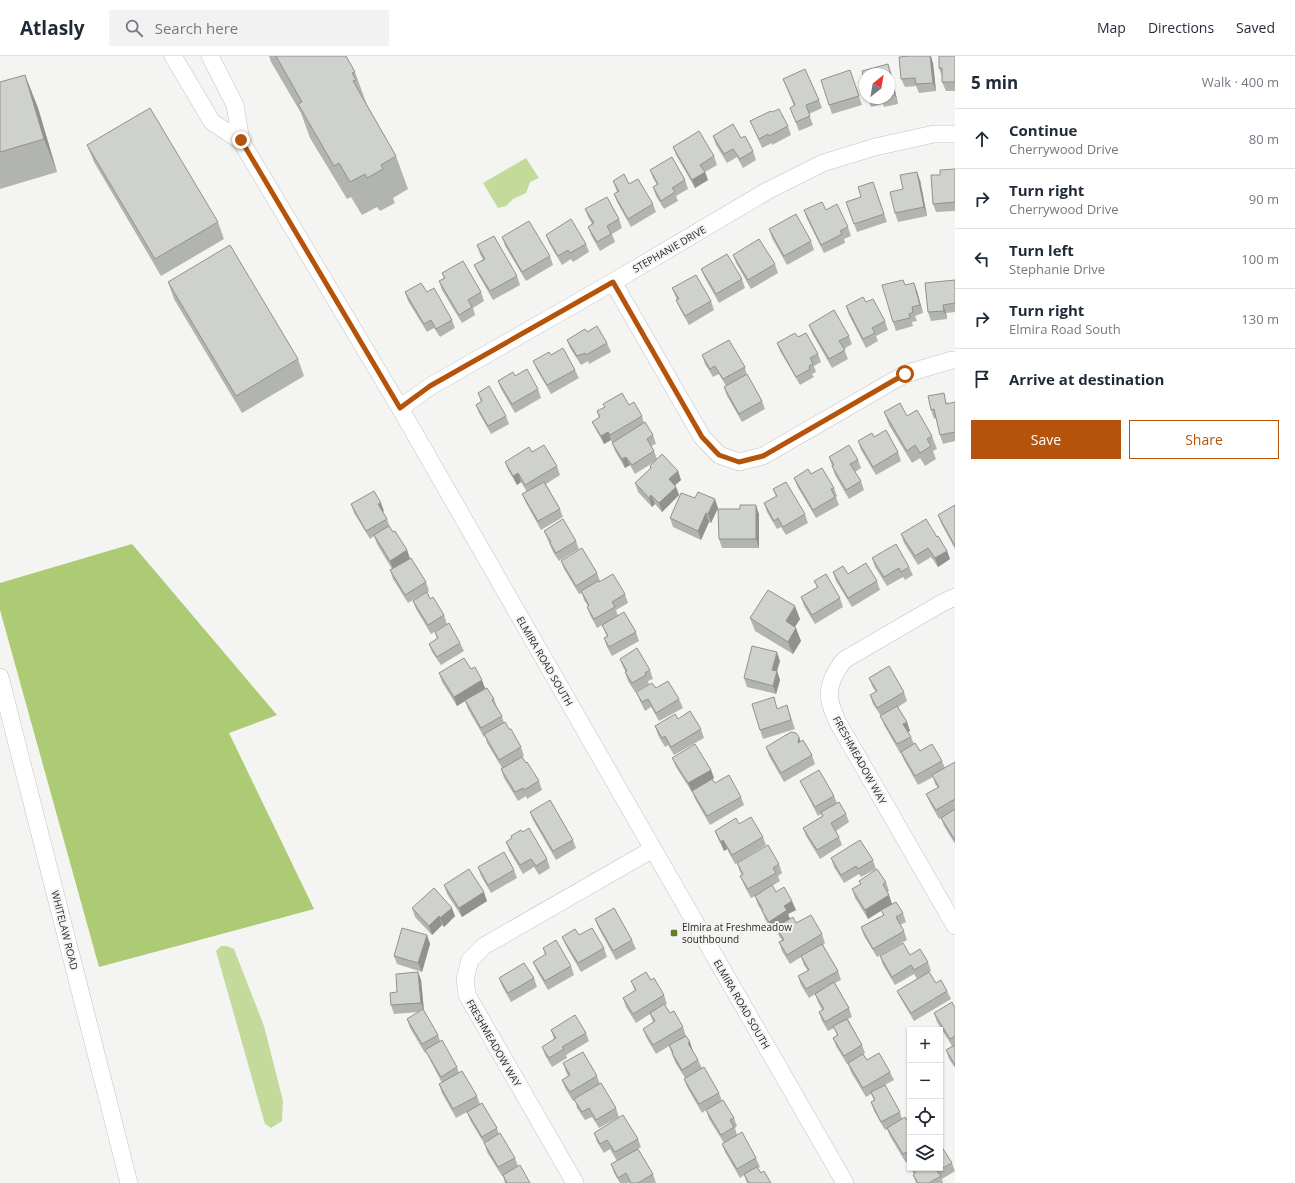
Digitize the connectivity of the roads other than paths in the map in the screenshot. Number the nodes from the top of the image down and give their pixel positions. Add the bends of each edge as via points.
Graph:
1 (173, 56) edge
2 (210, 56) edge
3 (955, 134) edge
4 (241, 140) junction
5 (613, 282) junction
6 (955, 360) edge
7 (400, 408) junction
8 (955, 597) edge
9 (0, 677) edge
10 (653, 849) junction
11 (955, 926) edge
12 (129, 1183) edge
13 (575, 1183) edge
14 (846, 1183) edge

1 - 4 street, ELMIRA ROAD SOUTH via 212,122
2 - 4 street, ELMIRA ROAD SOUTH via 235,105
3 - 5 street, STEPHANIE DRIVE via 934,134 882,145 823,163 767,191
4 - 7 street, ELMIRA ROAD SOUTH
5 - 6 street via 702,437 719,455 739,462 763,456 905,374
5 - 7 street, STEPHANIE DRIVE via 430,386
7 - 10 street, ELMIRA ROAD SOUTH
8 - 11 street, FRESHMEADOW WAY via 844,660 830,684 830,700 837,721 850,745
9 - 12 street, WHITELAW ROAD
10 - 13 street, FRESHMEADOW WAY via 484,946 470,960 465,979 467,995
10 - 14 street, ELMIRA ROAD SOUTH

